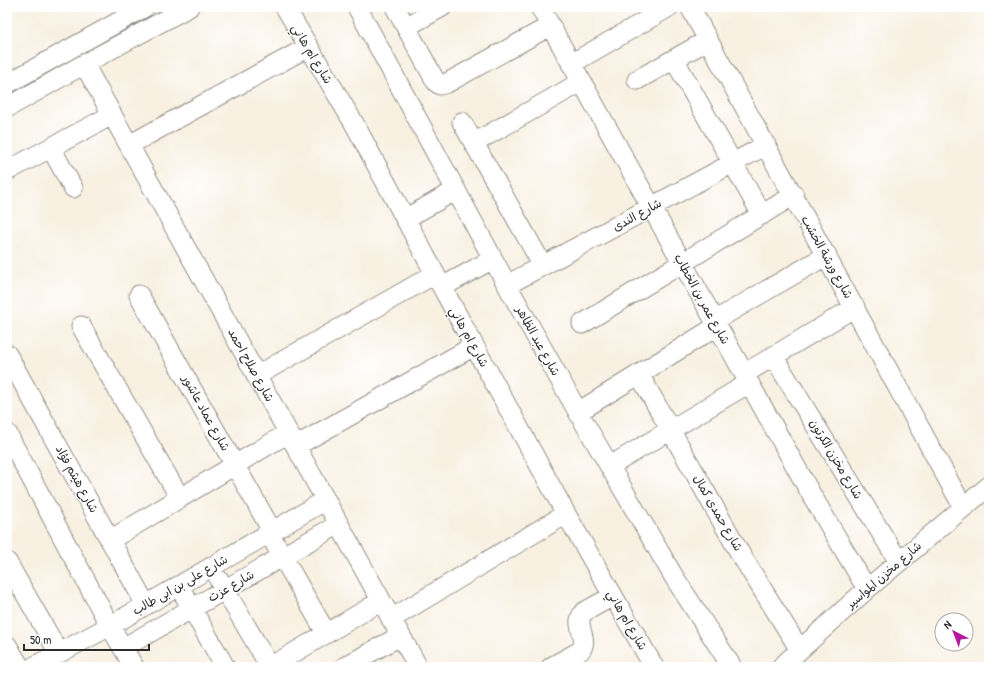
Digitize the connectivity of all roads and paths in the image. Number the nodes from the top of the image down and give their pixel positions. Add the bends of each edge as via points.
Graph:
1 (145, 7) edge
2 (189, 7) edge
3 (285, 7) edge
4 (357, 7) edge
5 (395, 7) edge
6 (442, 7) edge
7 (540, 7) edge
8 (669, 7) edge
9 (690, 7) edge
10 (550, 26) junction
11 (406, 27) junction
12 (708, 40) junction
13 (308, 47) junction
14 (674, 59) junction
15 (84, 64) junction
16 (571, 64) junction
17 (637, 80) dead end
18 (581, 82) junction
19 (7, 84) edge
20 (7, 108) edge
21 (112, 115) junction
22 (462, 122) dead end
23 (474, 143) junction
24 (129, 145) junction
25 (766, 145) junction
26 (51, 148) junction
27 (733, 163) junction
28 (7, 171) edge
29 (73, 188) dead end
30 (456, 190) junction
31 (794, 195) junction
32 (651, 207) junction
33 (762, 215) junction
34 (405, 219) junction
35 (827, 255) junction
36 (493, 259) junction
37 (682, 263) junction
38 (543, 266) junction
39 (439, 281) junction
40 (507, 285) junction
41 (139, 295) dead end
42 (855, 307) junction
43 (582, 324) dead end
44 (716, 324) junction
45 (81, 326) dead end
46 (474, 346) junction
47 (7, 354) edge
48 (773, 356) junction
49 (639, 374) junction
50 (256, 376) junction
51 (746, 378) junction
52 (578, 412) junction
53 (670, 430) junction
54 (7, 433) edge
55 (292, 439) junction
56 (235, 465) junction
57 (610, 466) junction
58 (989, 486) edge
59 (180, 498) junction
60 (326, 500) junction
61 (963, 507) junction
62 (566, 514) junction
63 (339, 524) junction
64 (270, 532) junction
65 (110, 540) junction
66 (282, 557) junction
67 (7, 562) edge
68 (899, 562) junction
69 (212, 566) junction
70 (179, 586) junction
71 (867, 589) junction
72 (225, 590) junction
73 (613, 596) junction
74 (381, 601) junction
75 (146, 605) junction
76 (192, 609) junction
77 (391, 619) junction
78 (110, 626) junction
79 (326, 633) junction
80 (400, 636) junction
81 (7, 645) edge
82 (124, 648) junction
83 (800, 650) junction
84 (59, 653) junction
85 (20, 667) edge
86 (33, 667) edge
87 (134, 667) edge
88 (225, 667) edge
89 (270, 667) edge
90 (344, 667) edge
91 (418, 667) edge
92 (551, 667) edge
93 (654, 667) edge
94 (732, 667) edge
95 (781, 667) edge

1 - 19 street
2 - 15 street
3 - 13 street, شارع ام هاني
4 - 30 street, شارع عبد الظاهر
5 - 11 street
6 - 11 street
7 - 10 street, شارع عمر بن الخطاب
8 - 16 street
9 - 12 street, شارع ورشة الخشب
10 - 11 street via 440,85
10 - 16 street, شارع عمر بن الخطاب
12 - 14 street
12 - 25 street, شارع ورشة الخشب
13 - 24 street
13 - 34 street, شارع ام هاني via 355,125
14 - 17 street
14 - 27 street
15 - 20 street
15 - 21 street, شارع صلاح احمد
16 - 18 street, شارع عمر بن الخطاب
18 - 23 street
18 - 32 street, شارع عمر بن الخطاب
21 - 24 street, شارع صلاح احمد
21 - 26 street
22 - 23 street
23 - 38 street
24 - 50 street, شارع صلاح احمد
25 - 27 street, شارع الندى
25 - 31 street, شارع ورشة الخشب
26 - 28 street
26 - 29 street
27 - 32 street, شارع الندى
27 - 33 street
30 - 34 street
30 - 36 street, شارع عبد الظاهر
31 - 33 street
31 - 35 street, شارع ورشة الخشب
32 - 37 street, شارع عمر بن الخطاب
32 - 38 street, شارع الندى
33 - 37 street
34 - 39 street, شارع ام هاني
35 - 42 street, شارع ورشة الخشب
35 - 44 street
36 - 39 street
36 - 40 street, شارع عبد الظاهر
37 - 43 street
37 - 44 street, شارع عمر بن الخطاب
38 - 40 street, شارع الندى
39 - 46 street, شارع ام هاني
39 - 50 street
40 - 52 street, شارع عبد الظاهر
41 - 56 street, شارع عماد عاشور
42 - 48 street
42 - 61 street, شارع ورشة الخشب
44 - 49 street
44 - 51 street, شارع عمر بن الخطاب
45 - 59 street
46 - 55 street
46 - 62 street, شارع ام هاني
47 - 65 street, شارع هيثم فؤاد
48 - 51 street
48 - 68 street, شارع مخزن الكرتون
49 - 52 street
49 - 53 street, شارع حمدى كمال
50 - 55 street, شارع صلاح احمد
51 - 53 street
51 - 71 street, شارع عمر بن الخطاب
52 - 57 street, شارع عبد الظاهر
53 - 57 street
53 - 83 street, شارع حمدى كمال via 741,555
54 - 78 street
55 - 56 street
55 - 60 street, شارع صلاح احمد
56 - 59 street
56 - 64 street, شارع عماد عاشور
57 - 94 street, شارع عبد الظاهر via 674,577
58 - 61 street, شارع مخزن المواسير
59 - 65 street
60 - 63 street, شارع صلاح احمد
60 - 64 street, شارع على بن ابى طالب
61 - 68 street, شارع مخزن المواسير
62 - 73 street, شارع ام هاني
62 - 77 street
63 - 66 street, شارع عزت
63 - 74 street, شارع صلاح احمد
64 - 66 street, شارع عماد عاشور
64 - 69 street, شارع على بن ابى طالب
65 - 75 street, شارع هيثم فؤاد
66 - 72 street, شارع عزت
66 - 79 street, شارع عماد عاشور
67 - 84 street
68 - 71 street, شارع مخزن المواسير
69 - 70 street, شارع على بن ابى طالب
69 - 72 street
70 - 75 street, شارع على بن ابى طالب
70 - 76 street
71 - 83 street, شارع مخزن المواسير
72 - 76 street, شارع عزت
72 - 89 street
73 - 92 street via 581,615 579,623 583,648
73 - 93 street, شارع ام هاني
74 - 77 street, شارع صلاح احمد
74 - 79 street
75 - 78 street, شارع على بن ابى طالب
76 - 82 street, شارع عزت
76 - 88 street
77 - 80 street, شارع صلاح احمد
78 - 82 street
78 - 84 street, شارع على بن ابى طالب
79 - 89 street
80 - 90 street
80 - 91 street, شارع صلاح احمد
81 - 85 street
82 - 87 street
83 - 95 street, شارع مخزن المواسير
84 - 86 street, شارع على بن ابى طالب

